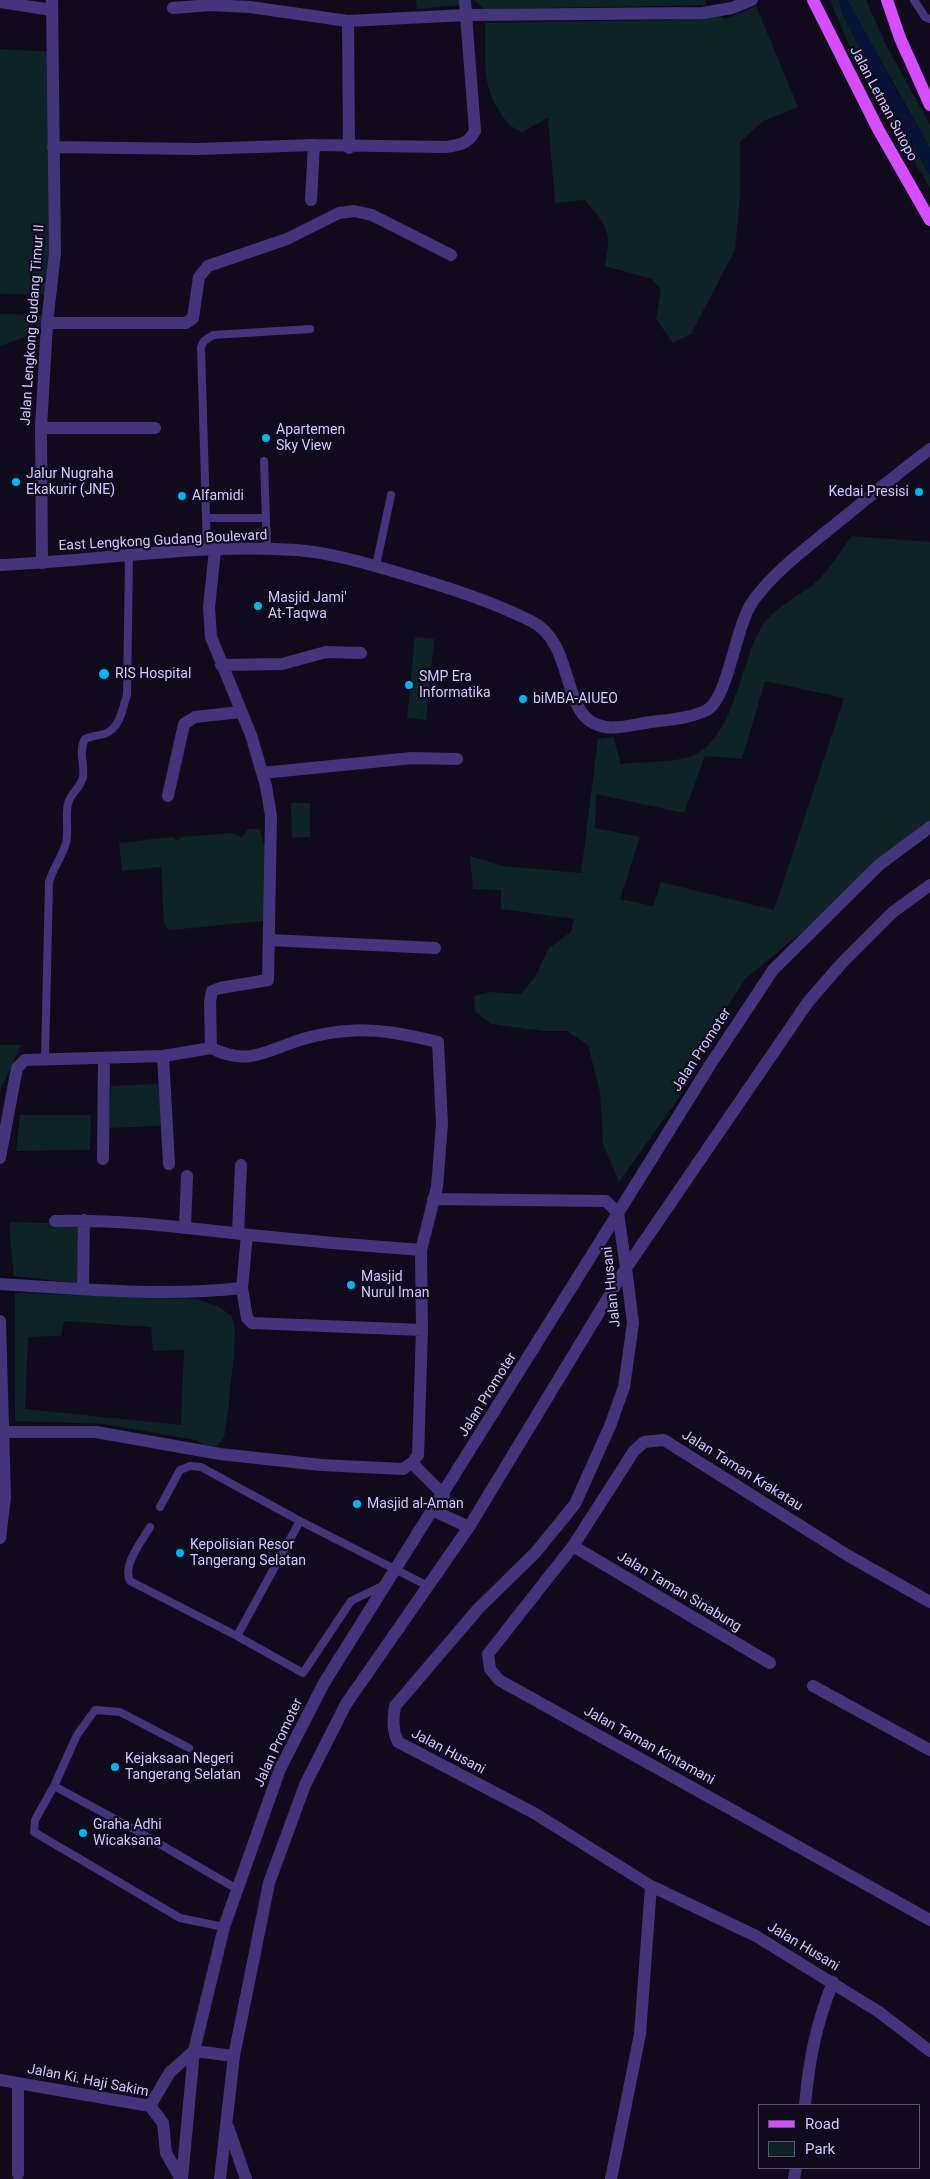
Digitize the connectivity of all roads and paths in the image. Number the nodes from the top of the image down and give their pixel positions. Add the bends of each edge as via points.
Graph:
1 (465, 0) edge
2 (752, 0) edge
3 (813, 0) edge
4 (887, 0) edge
5 (914, 0) edge
6 (0, 2) edge
7 (52, 5) edge
8 (173, 8) dead end
9 (466, 15) junction
10 (930, 19) edge
11 (348, 21) junction
12 (930, 105) edge
13 (314, 145) junction
14 (54, 147) junction
15 (349, 148) junction
16 (311, 200) dead end
17 (930, 220) edge
18 (451, 255) dead end
19 (47, 323) junction
20 (310, 329) dead end
21 (41, 428) junction
22 (155, 428) dead end
23 (930, 448) edge
24 (264, 461) dead end
25 (391, 495) dead end
26 (206, 518) junction
27 (266, 518) junction
28 (211, 550) junction
29 (267, 550) junction
30 (129, 557) junction
31 (42, 563) junction
32 (0, 565) edge
33 (376, 566) junction
34 (361, 652) dead end
35 (221, 665) junction
36 (240, 712) junction
37 (457, 759) dead end
38 (262, 773) junction
39 (168, 796) dead end
40 (930, 827) edge
41 (930, 885) edge
42 (269, 940) junction
43 (435, 948) dead end
44 (211, 1048) junction
45 (163, 1056) junction
46 (104, 1059) junction
47 (45, 1060) junction
48 (4, 1117) edge
49 (0, 1158) edge
50 (103, 1159) dead end
51 (169, 1164) dead end
52 (242, 1165) dead end
53 (187, 1176) dead end
54 (433, 1199) junction
55 (618, 1213) junction
56 (84, 1220) junction
57 (55, 1221) dead end
58 (185, 1227) junction
59 (242, 1234) junction
60 (421, 1250) junction
61 (626, 1268) junction
62 (0, 1284) edge
63 (242, 1288) junction
64 (83, 1289) junction
65 (0, 1321) edge
66 (422, 1330) junction
67 (2, 1437) edge
68 (412, 1463) junction
69 (444, 1495) junction
70 (160, 1508) dead end
71 (434, 1511) junction
72 (300, 1521) junction
73 (150, 1527) dead end
74 (469, 1527) junction
75 (0, 1538) edge
76 (573, 1546) junction
77 (395, 1568) junction
78 (385, 1585) junction
79 (428, 1586) junction
80 (930, 1602) edge
81 (237, 1636) junction
82 (770, 1663) dead end
83 (813, 1686) dead end
84 (189, 1748) dead end
85 (930, 1750) edge
86 (54, 1786) junction
87 (651, 1886) junction
88 (237, 1889) junction
89 (930, 1920) edge
90 (224, 1927) junction
91 (833, 1982) junction
92 (194, 2051) junction
93 (930, 2051) edge
94 (234, 2056) junction
95 (0, 2080) edge
96 (18, 2083) junction
97 (805, 2104) edge
98 (150, 2106) junction
99 (227, 2126) junction
100 (18, 2174) dead end
101 (181, 2179) edge
102 (220, 2179) edge
103 (246, 2179) edge
104 (611, 2179) edge

1 - 9 street
2 - 9 street via 732,8 702,13
3 - 17 main road, Jalan Letnan Sutopo via 878,129
4 - 12 main road
5 - 10 lane via 925,17
6 - 7 street
7 - 14 street, Jalan Lengkong Gudang Timur II
8 - 11 street via 210,5 250,7
9 - 11 street
9 - 15 street via 475,131 470,141 446,147
11 - 15 street
13 - 14 street via 198,150
13 - 15 street
13 - 16 street
14 - 19 street, Jalan Lengkong Gudang Timur II via 55,253
18 - 19 street via 372,215 354,211 340,213 287,239 208,266 199,278 193,318 186,322
19 - 21 street, Jalan Lengkong Gudang Timur II
20 - 26 lane via 213,335 204,340 201,348
21 - 22 street
21 - 31 street, Jalan Lengkong Gudang Timur II
23 - 33 street, East Lengkong Gudang Boulevard via 767,582 744,616 718,699 711,707 695,714 613,727 594,724 580,713 558,647 535,623 447,588
24 - 27 lane
25 - 33 lane
26 - 27 lane
26 - 28 lane
27 - 29 lane
28 - 29 street, East Lengkong Gudang Boulevard
28 - 30 street, East Lengkong Gudang Boulevard
28 - 35 street via 211,637
29 - 33 street, East Lengkong Gudang Boulevard via 327,554
30 - 31 street, East Lengkong Gudang Boulevard
30 - 47 lane via 127,694 121,716 114,726 106,733 85,739 82,744 84,775 67,805 66,842 49,882
31 - 32 street, East Lengkong Gudang Boulevard
34 - 35 street via 326,652 282,664
35 - 36 street
36 - 38 street
36 - 39 street via 195,717 184,724
37 - 38 street via 412,758
38 - 42 street via 271,816
40 - 55 street, Jalan Promoter via 879,865 773,970
41 - 61 street via 893,912 842,962 808,1002
42 - 43 street
42 - 44 street via 268,980 212,991
44 - 45 street
44 - 54 street via 227,1056 260,1056 293,1042 347,1031 395,1032 438,1042 442,1124 437,1187
45 - 46 street
45 - 51 street
46 - 47 street
46 - 50 street
47 - 48 street via 20,1062
48 - 49 street
52 - 59 street
53 - 58 street
54 - 55 street via 606,1201
54 - 60 street
55 - 61 street, Jalan Husani
55 - 69 street, Jalan Promoter
56 - 57 street
56 - 58 street
56 - 64 street
58 - 59 street
59 - 60 street
59 - 63 street
60 - 66 street
61 - 74 street
61 - 87 street, Jalan Husani via 632,1323 624,1387 574,1504 536,1552 478,1609 396,1706 392,1721 398,1742 534,1813
62 - 64 street
63 - 64 street via 216,1291
63 - 66 street via 246,1318 252,1323
65 - 67 street
66 - 68 street via 418,1455
67 - 68 street via 96,1432 220,1454 320,1465 403,1469
67 - 75 street via 5,1498
68 - 69 street
69 - 71 street, Jalan Promoter
70 - 72 lane via 180,1470 190,1466 201,1467
71 - 74 street
71 - 77 street, Jalan Promoter
72 - 77 lane
72 - 81 lane
73 - 81 lane via 129,1564 127,1574 130,1581
74 - 79 street
76 - 80 street, Jalan Taman Krakatau via 634,1451 644,1442 664,1440 847,1555
76 - 82 street, Jalan Taman Sinabung
76 - 89 street, Jalan Taman Kintamani via 488,1654 492,1675
77 - 78 street, Jalan Promoter
77 - 79 lane
78 - 81 lane via 351,1601 302,1674
78 - 88 street, Jalan Promoter via 324,1684 280,1769
79 - 94 street via 346,1704 305,1786 269,1883
83 - 85 street
84 - 86 lane via 120,1712 94,1710 77,1735
86 - 88 lane
86 - 90 lane via 33,1826 40,1838 180,1918
87 - 91 street, Jalan Husani via 756,1936
87 - 104 street via 640,2034
88 - 90 street, Jalan Promoter
90 - 92 street, Jalan Promoter
91 - 93 street, Jalan Husani
91 - 97 street via 811,2049
92 - 94 street
92 - 98 street via 170,2072
92 - 101 street, Jalan Promoter
94 - 99 street
95 - 96 street, Jalan Ki. Haji Sakim
96 - 98 street, Jalan Ki. Haji Sakim
96 - 100 street
98 - 101 street, Jalan Ki. Haji Sakim via 163,2123 166,2153
99 - 102 street
99 - 103 street

